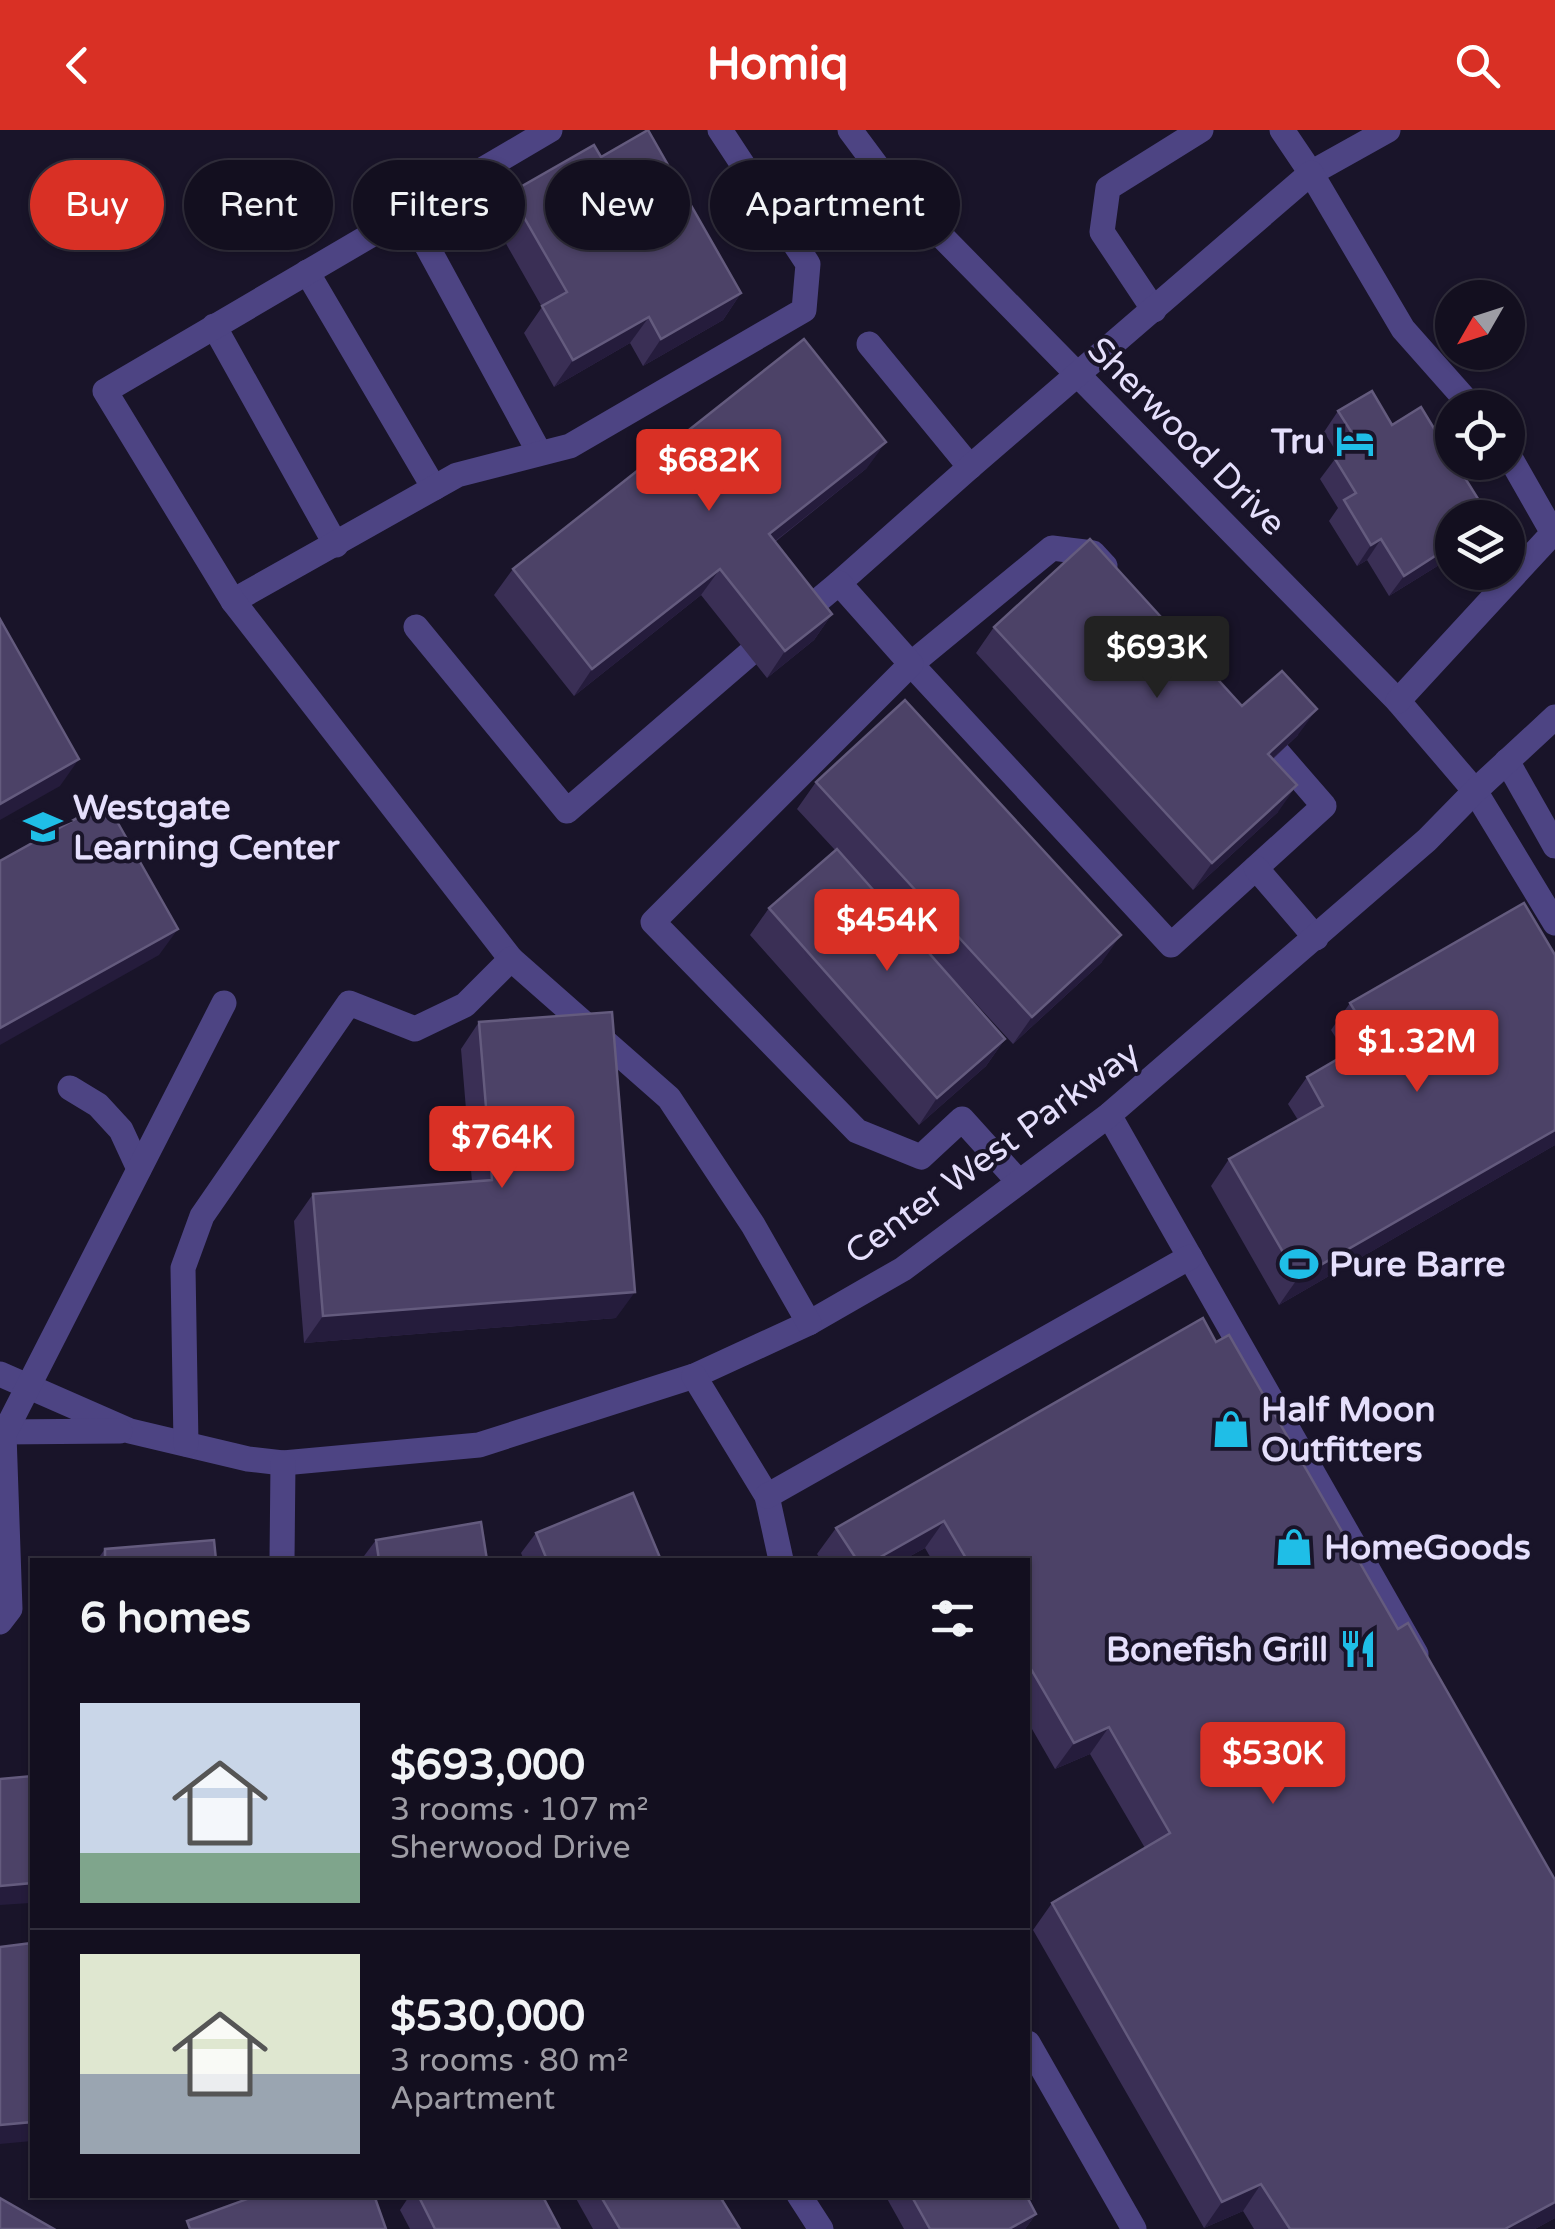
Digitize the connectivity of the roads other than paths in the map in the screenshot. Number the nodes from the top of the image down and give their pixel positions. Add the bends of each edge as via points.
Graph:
1 (550, 130) edge
2 (720, 130) edge
3 (850, 130) edge
4 (1201, 130) edge
5 (1282, 130) edge
6 (1388, 130) edge
7 (499, 160) edge
8 (1312, 173) junction
9 (353, 245) edge
10 (429, 250) edge
11 (307, 272) junction
12 (1154, 310) junction
13 (214, 326) junction
14 (868, 344) dead end
15 (1078, 376) junction
16 (1457, 390) edge
17 (539, 452) junction
18 (970, 467) junction
19 (1523, 480) edge
20 (434, 488) junction
21 (336, 544) junction
22 (1118, 580) edge
23 (839, 583) junction
24 (233, 601) junction
25 (796, 618) edge
26 (416, 626) dead end
27 (748, 655) dead end
28 (911, 664) junction
29 (1398, 701) junction
30 (1555, 717) edge
31 (1278, 753) edge
32 (1506, 761) junction
33 (1474, 791) junction
34 (1555, 846) edge
35 (1256, 868) junction
36 (1555, 923) edge
37 (1316, 938) junction
38 (511, 959) junction
39 (224, 1003) dead end
40 (70, 1088) dead end
41 (1109, 1115) junction
42 (139, 1168) junction
43 (1019, 1182) junction
44 (1190, 1257) junction
45 (809, 1323) junction
46 (0, 1374) edge
47 (694, 1376) junction
48 (28, 1386) junction
49 (130, 1431) junction
50 (2, 1433) edge
51 (186, 1444) junction
52 (283, 1463) junction
53 (767, 1496) junction
54 (282, 1558) edge
55 (780, 1558) edge
56 (0, 1622) edge
57 (1426, 1673) edge
58 (1030, 2047) edge
59 (801, 2198) edge
60 (821, 2229) edge
61 (1134, 2229) edge

1 - 7 street
2 - 17 street via 808,264 804,310 570,446
3 - 15 street, Sherwood Drive via 910,204
4 - 12 street via 1108,188 1102,232
5 - 8 street
6 - 8 street
8 - 12 street
8 - 16 street via 1403,329
9 - 11 street
10 - 17 street
11 - 13 street
11 - 20 street
12 - 15 street
13 - 21 street
13 - 24 street via 105,391
14 - 18 street
15 - 18 street
15 - 29 street, Sherwood Drive
17 - 20 street
18 - 23 street
19 - 29 street via 1553,534
20 - 21 street
21 - 24 street
22 - 28 street via 1093,553 1052,548
23 - 25 street
23 - 28 street
24 - 38 street
26 - 27 street via 567,812
28 - 35 street via 1171,945
28 - 43 street via 653,922 856,1131 920,1157 962,1119
29 - 33 street, Sherwood Drive
30 - 32 street, Center West Parkway
31 - 35 street via 1324,806
32 - 33 street, Center West Parkway
32 - 34 street
33 - 36 street, Sherwood Drive
33 - 37 street, Center West Parkway
35 - 37 street
37 - 41 street, Center West Parkway
38 - 45 street via 669,1098
38 - 51 street via 465,1005 415,1028 349,1002 202,1216 183,1268
39 - 42 street
40 - 42 street via 122,1130
41 - 43 street, Center West Parkway
41 - 44 street
42 - 48 street
43 - 45 street, Center West Parkway via 903,1269
44 - 53 street
44 - 57 street
45 - 47 street, Center West Parkway
46 - 48 street, Center West Parkway
47 - 52 street, Center West Parkway via 479,1445
47 - 53 street
48 - 49 street, Center West Parkway
48 - 50 street
49 - 50 street, Center West Parkway
49 - 51 street, Center West Parkway
50 - 56 street via 10,1609
51 - 52 street, Center West Parkway
52 - 54 street
53 - 55 street
58 - 61 street
59 - 60 street

